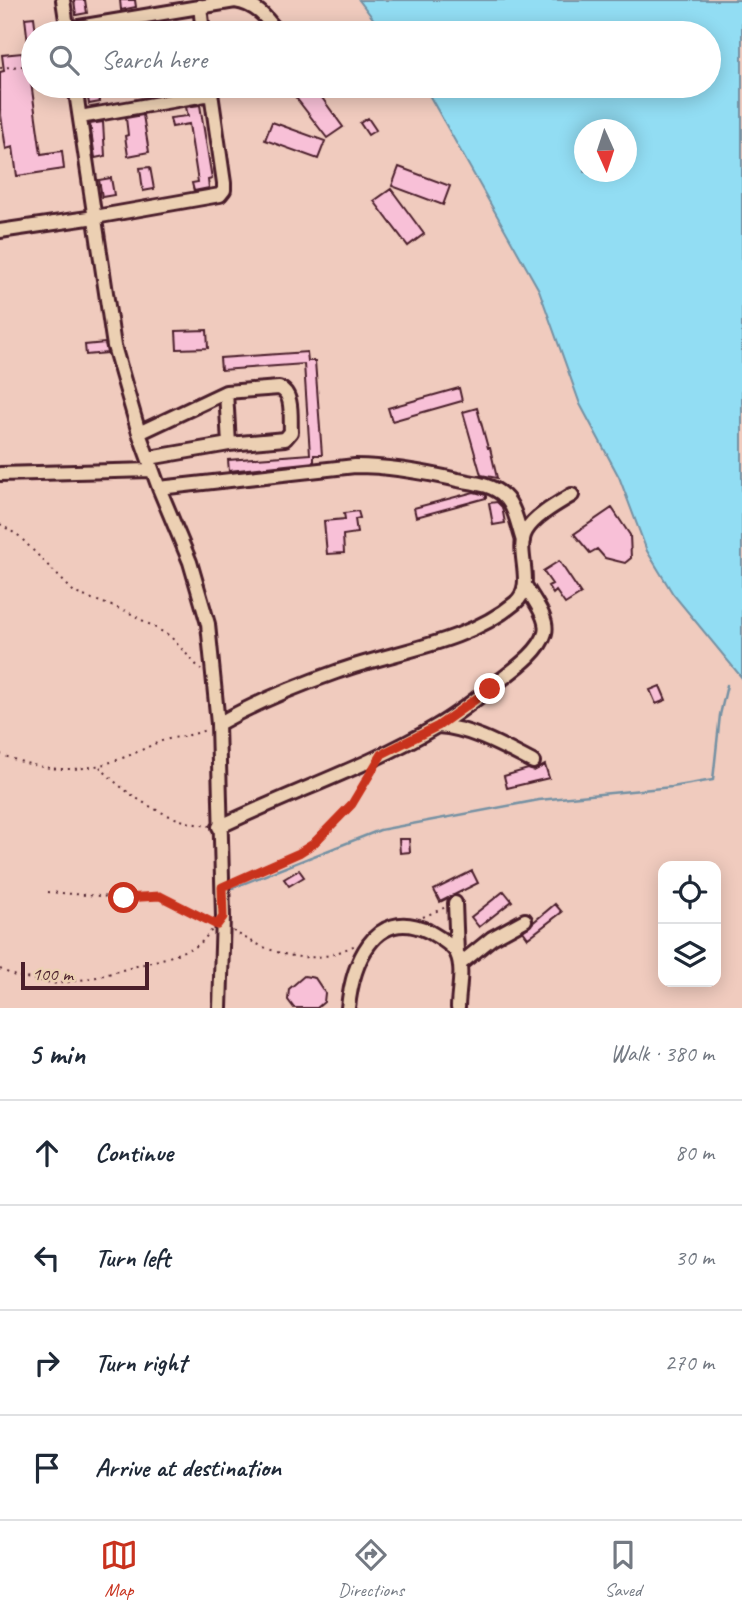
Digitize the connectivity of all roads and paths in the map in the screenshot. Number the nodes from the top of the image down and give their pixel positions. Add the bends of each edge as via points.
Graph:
1 (63, 0) edge
2 (200, 6) junction
3 (66, 21) edge
4 (120, 21) edge
5 (202, 21) edge
6 (268, 21) edge
7 (21, 66) edge
8 (0, 68) edge
9 (77, 98) edge
10 (172, 98) edge
11 (212, 98) edge
12 (80, 117) junction
13 (95, 217) junction
14 (0, 230) edge
15 (226, 392) junction
16 (139, 433) junction
17 (229, 444) junction
18 (151, 464) junction
19 (0, 474) edge
20 (159, 488) junction
21 (572, 495) dead end
22 (0, 524) edge
23 (523, 541) junction
24 (525, 585) junction
25 (201, 671) dead end
26 (218, 724) junction
27 (438, 726) junction
28 (0, 754) edge
29 (382, 754) junction
30 (533, 762) dead end
31 (100, 766) junction
32 (219, 827) junction
33 (222, 887) junction
34 (48, 892) dead end
35 (455, 903) joint
36 (525, 920) dead end
37 (222, 926) junction
38 (411, 926) junction
39 (372, 940) junction
40 (458, 958) junction
41 (0, 969) edge
42 (220, 1008) edge
43 (348, 1008) edge
44 (458, 1008) edge

1 - 3 street
2 - 4 street
2 - 5 street
2 - 6 street via 249,3
7 - 8 path
9 - 12 street
10 - 12 street
11 - 13 street via 222,193
12 - 13 street
13 - 14 street
13 - 16 street via 114,346
15 - 16 street
15 - 17 street
15 - 17 street via 279,388 289,396 288,437
16 - 18 street
17 - 18 street
18 - 19 street
18 - 20 street
20 - 23 street via 355,466 427,472 502,493 510,502
20 - 26 street via 190,562 208,624
21 - 23 street via 529,528
22 - 25 path via 19,536 75,593 126,611 170,636
23 - 24 street
24 - 26 street via 517,602 481,624 336,671
24 - 27 street via 544,620 544,637 514,670
26 - 31 path
26 - 32 street
27 - 29 street
27 - 30 street via 466,731
28 - 31 path via 29,766
29 - 32 street
29 - 33 path via 352,804 316,842
31 - 32 path via 114,783 166,813 192,824
32 - 33 street
33 - 37 street
34 - 41 path via 160,896 217,925 199,945 97,977 57,984
35 - 38 path
35 - 40 street
36 - 40 street
37 - 39 path via 256,945 307,958
37 - 42 street
38 - 39 street via 390,929
38 - 40 street via 432,933
39 - 43 street via 357,964
40 - 44 street

